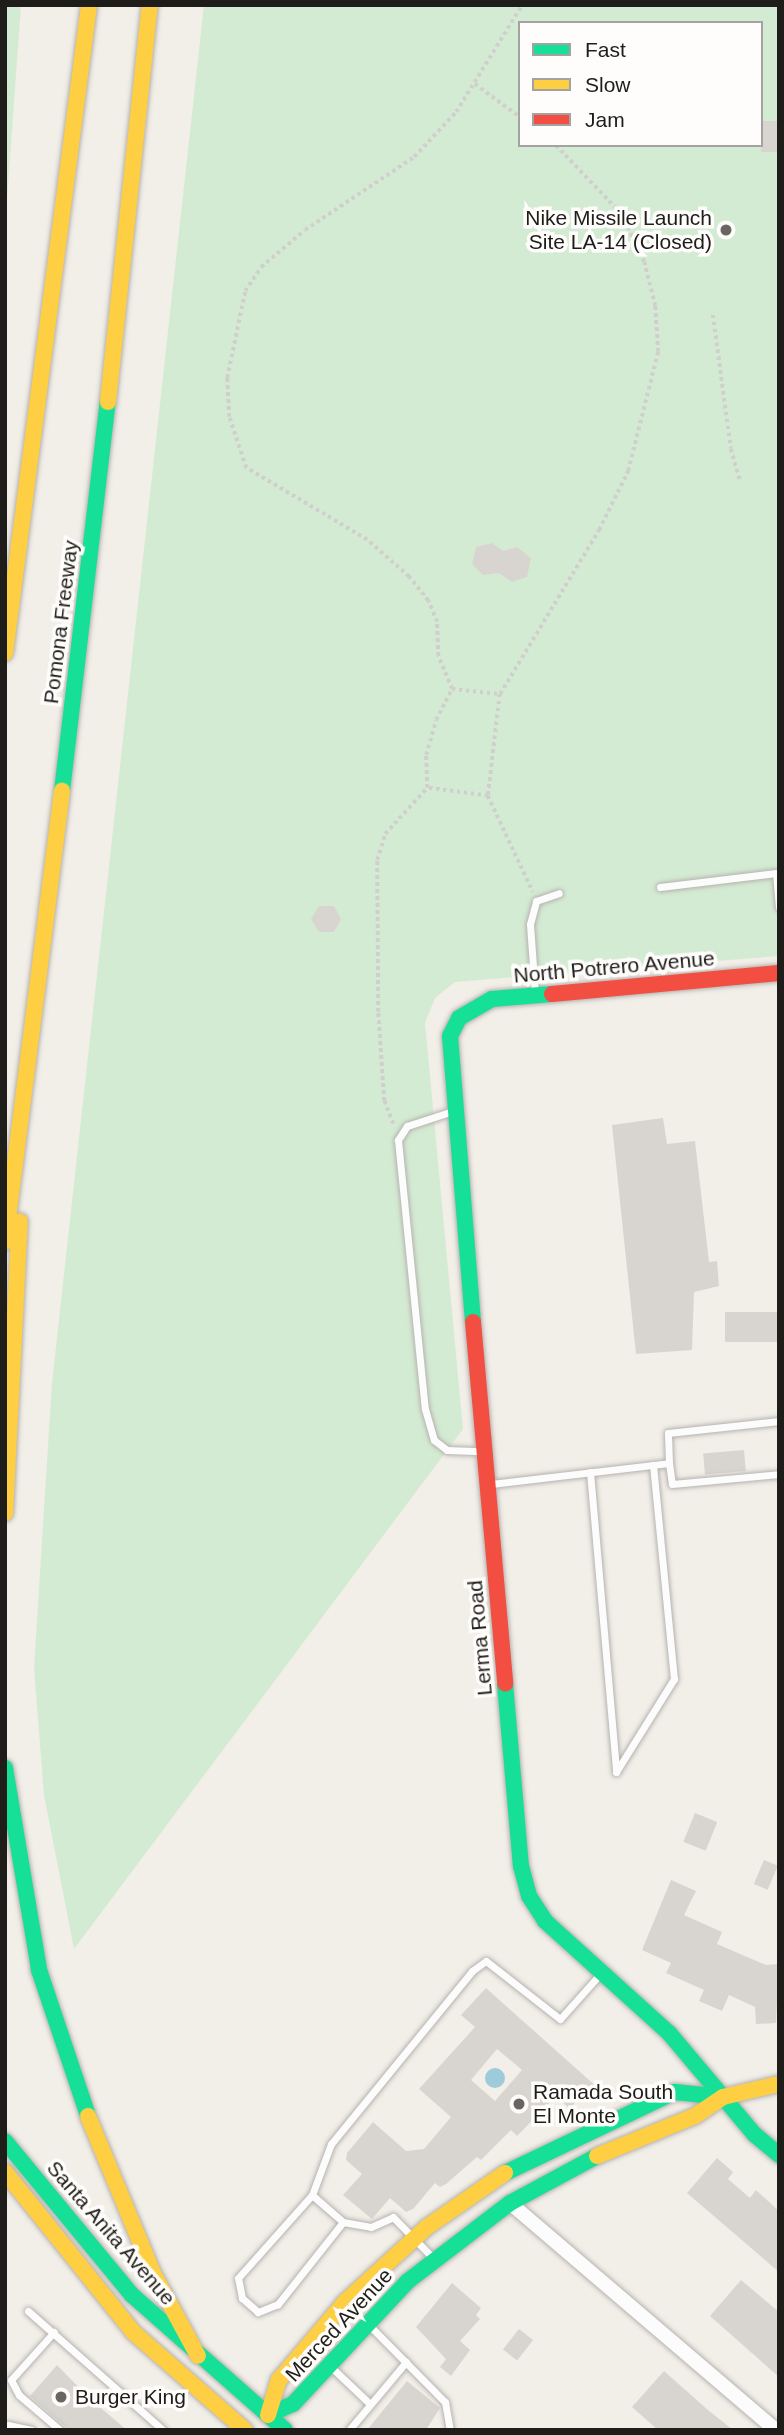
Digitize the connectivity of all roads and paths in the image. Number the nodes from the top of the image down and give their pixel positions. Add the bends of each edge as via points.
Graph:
1 (89, 5) edge
2 (150, 5) edge
3 (522, 5) edge
4 (475, 84) junction
5 (518, 116) edge
6 (557, 147) edge
7 (713, 316) dead end
8 (740, 481) dead end
9 (6, 649) edge
10 (452, 689) junction
11 (500, 694) junction
12 (427, 788) junction
13 (488, 796) junction
14 (660, 887) dead end
15 (559, 894) dead end
16 (536, 901) junction
17 (779, 906) edge
18 (779, 973) edge
19 (535, 995) junction
20 (459, 1018) joint
21 (30, 1028) junction
22 (454, 1111) junction
23 (398, 1140) junction
24 (5, 1242) edge
25 (779, 1422) edge
26 (484, 1450) junction
27 (669, 1463) junction
28 (653, 1465) junction
29 (590, 1472) junction
30 (779, 1474) edge
31 (487, 1484) junction
32 (5, 1513) edge
33 (5, 1768) edge
34 (601, 1972) junction
35 (779, 2084) edge
36 (723, 2097) junction
37 (5, 2141) edge
38 (779, 2155) edge
39 (5, 2172) edge
40 (312, 2194) junction
41 (510, 2203) junction
42 (343, 2221) junction
43 (414, 2238) junction
44 (435, 2260) junction
45 (29, 2311) dead end
46 (367, 2323) junction
47 (54, 2332) junction
48 (310, 2344) junction
49 (198, 2356) junction
50 (406, 2362) junction
51 (328, 2364) junction
52 (370, 2404) junction
53 (268, 2415) junction
54 (8, 2426) dead end
55 (31, 2430) edge
56 (60, 2430) edge
57 (163, 2430) edge
58 (245, 2430) edge
59 (255, 2430) edge
60 (285, 2430) edge
61 (349, 2430) edge
62 (450, 2430) edge
63 (776, 2430) edge

1 - 9 main road
2 - 21 main road, Pomona Freeway via 94,524
3 - 4 path
4 - 5 path
4 - 10 path via 414,157 304,230 261,267 245,291 227,378 229,417 246,468 367,540 409,577 428,600 437,622 438,656
6 - 11 path via 621,214 644,262 655,306 658,352 628,471 599,530
7 - 8 path via 731,449
10 - 11 path
10 - 12 path via 436,720 426,755
11 - 13 path
12 - 13 path
12 - 23 path via 385,834 377,859 383,1088
13 - 16 path via 510,835
14 - 17 lane via 776,873
15 - 16 lane
16 - 19 lane via 530,924
18 - 19 main road, North Potrero Avenue
19 - 20 main road, North Potrero Avenue via 492,999
20 - 22 main road, Lerma Road via 450,1036
21 - 24 main road, Pomona Freeway
21 - 32 main road
22 - 23 lane via 407,1126
22 - 26 main road, Lerma Road
23 - 26 lane via 425,1409 434,1440 447,1450
25 - 27 lane via 668,1433
26 - 31 main road, Lerma Road
27 - 28 lane
27 - 30 lane via 672,1485
28 - 29 lane
28 - 29 lane via 674,1679 616,1772
29 - 31 lane
31 - 34 main road, Lerma Road via 521,1866 529,1895 545,1921
33 - 49 main road via 40,1970 69,2074 153,2273
34 - 36 main road, Lerma Road via 669,2033
34 - 40 lane via 560,2019 486,1961 472,1971 331,2144
35 - 36 main road, Merced Avenue
36 - 38 main road, Lerma Road
36 - 41 main road, Merced Avenue via 695,2116 592,2158
36 - 43 main road, Merced Avenue via 675,2092 589,2129 515,2166
37 - 49 main road, Santa Anita Avenue via 132,2295
39 - 58 main road, Santa Anita Avenue via 133,2332
40 - 42 lane
40 - 42 lane via 238,2278 242,2298 258,2312 278,2304
41 - 44 main road, Merced Avenue
41 - 63 street
42 - 43 lane via 371,2227 393,2217
43 - 44 lane
43 - 48 main road, Merced Avenue via 344,2303
44 - 46 main road, Merced Avenue
45 - 47 lane
46 - 50 lane
46 - 51 main road, Merced Avenue
47 - 56 lane via 11,2380 19,2395
47 - 57 lane
48 - 51 main road
48 - 53 main road, Merced Avenue via 279,2380
49 - 53 main road, Santa Anita Avenue
50 - 52 lane
50 - 62 lane via 445,2402
51 - 52 lane
51 - 53 main road, Merced Avenue via 293,2404
52 - 61 lane
53 - 59 main road
53 - 60 main road, Santa Anita Avenue
54 - 55 lane

